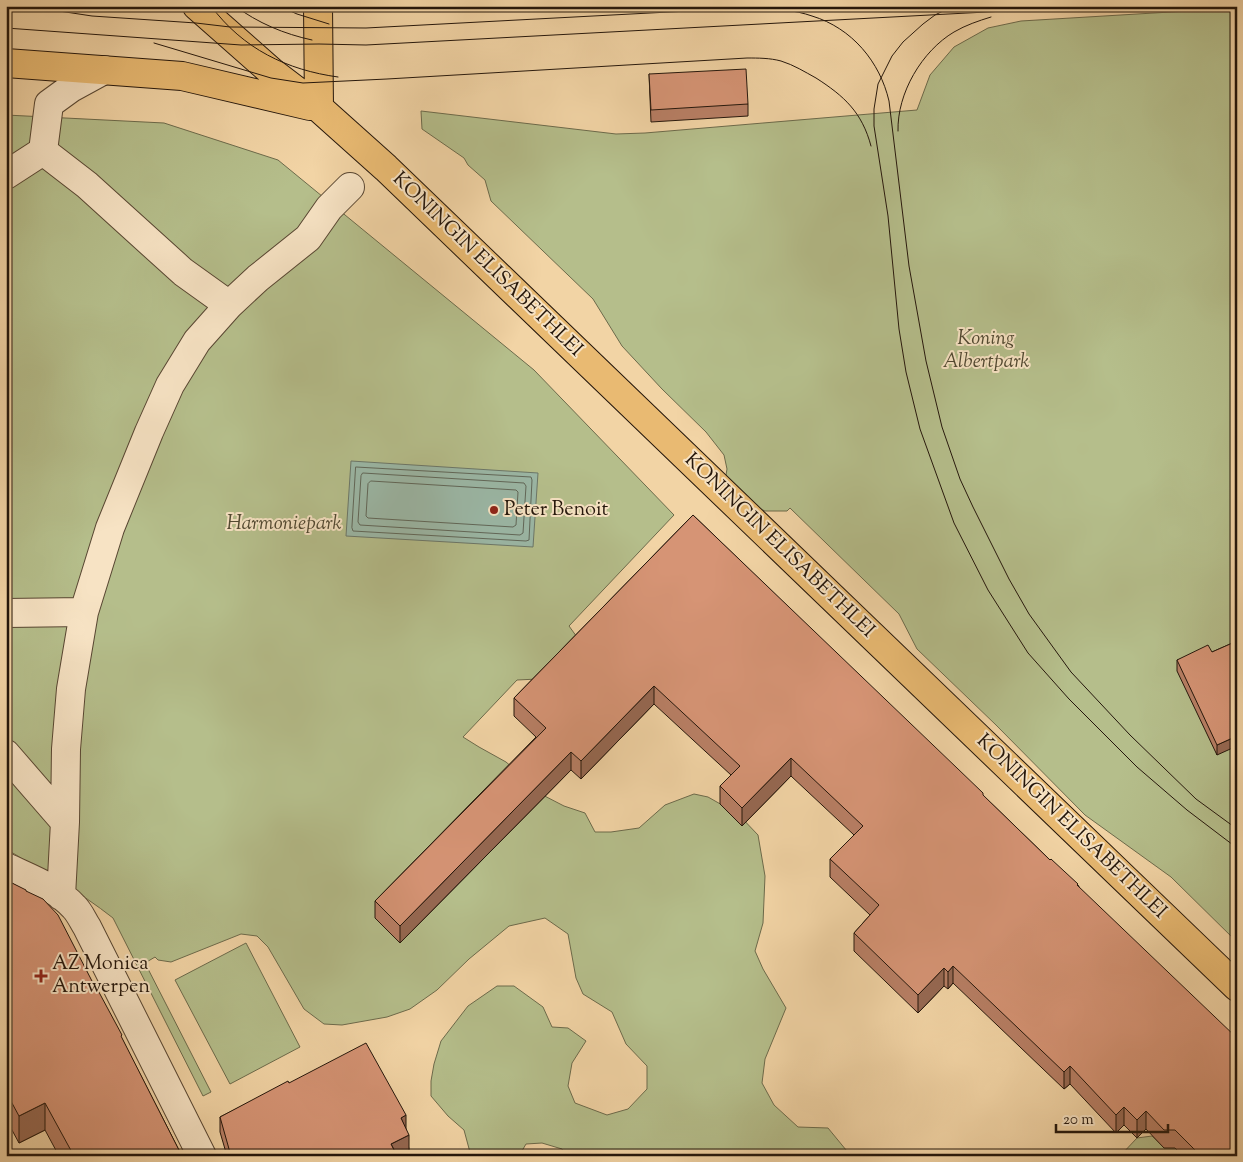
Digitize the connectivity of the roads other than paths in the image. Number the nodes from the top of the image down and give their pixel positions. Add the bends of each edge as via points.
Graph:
1 (198, 6) edge
2 (318, 6) edge
3 (6, 63) edge
4 (104, 70) junction
5 (319, 108) junction
6 (43, 151) junction
7 (6, 175) edge
8 (350, 187) dead end
9 (229, 305) junction
10 (84, 612) junction
11 (6, 613) edge
12 (6, 754) edge
13 (65, 822) junction
14 (6, 867) edge
15 (61, 896) junction
16 (1237, 987) edge
17 (202, 1156) edge

1 - 5 main road, KONINGIN ELISABETHLEI
2 - 5 main road
3 - 4 main road
4 - 5 main road via 182,76
4 - 6 street via 49,104
5 - 16 main road, KONINGIN ELISABETHLEI via 386,168
6 - 7 street
6 - 9 street via 87,185 183,272
8 - 9 street via 329,208 308,238
9 - 10 street via 197,341 148,432 110,528
10 - 11 street
10 - 13 street via 71,689
12 - 13 street
13 - 15 street
14 - 15 street
15 - 17 street via 75,908 87,927

